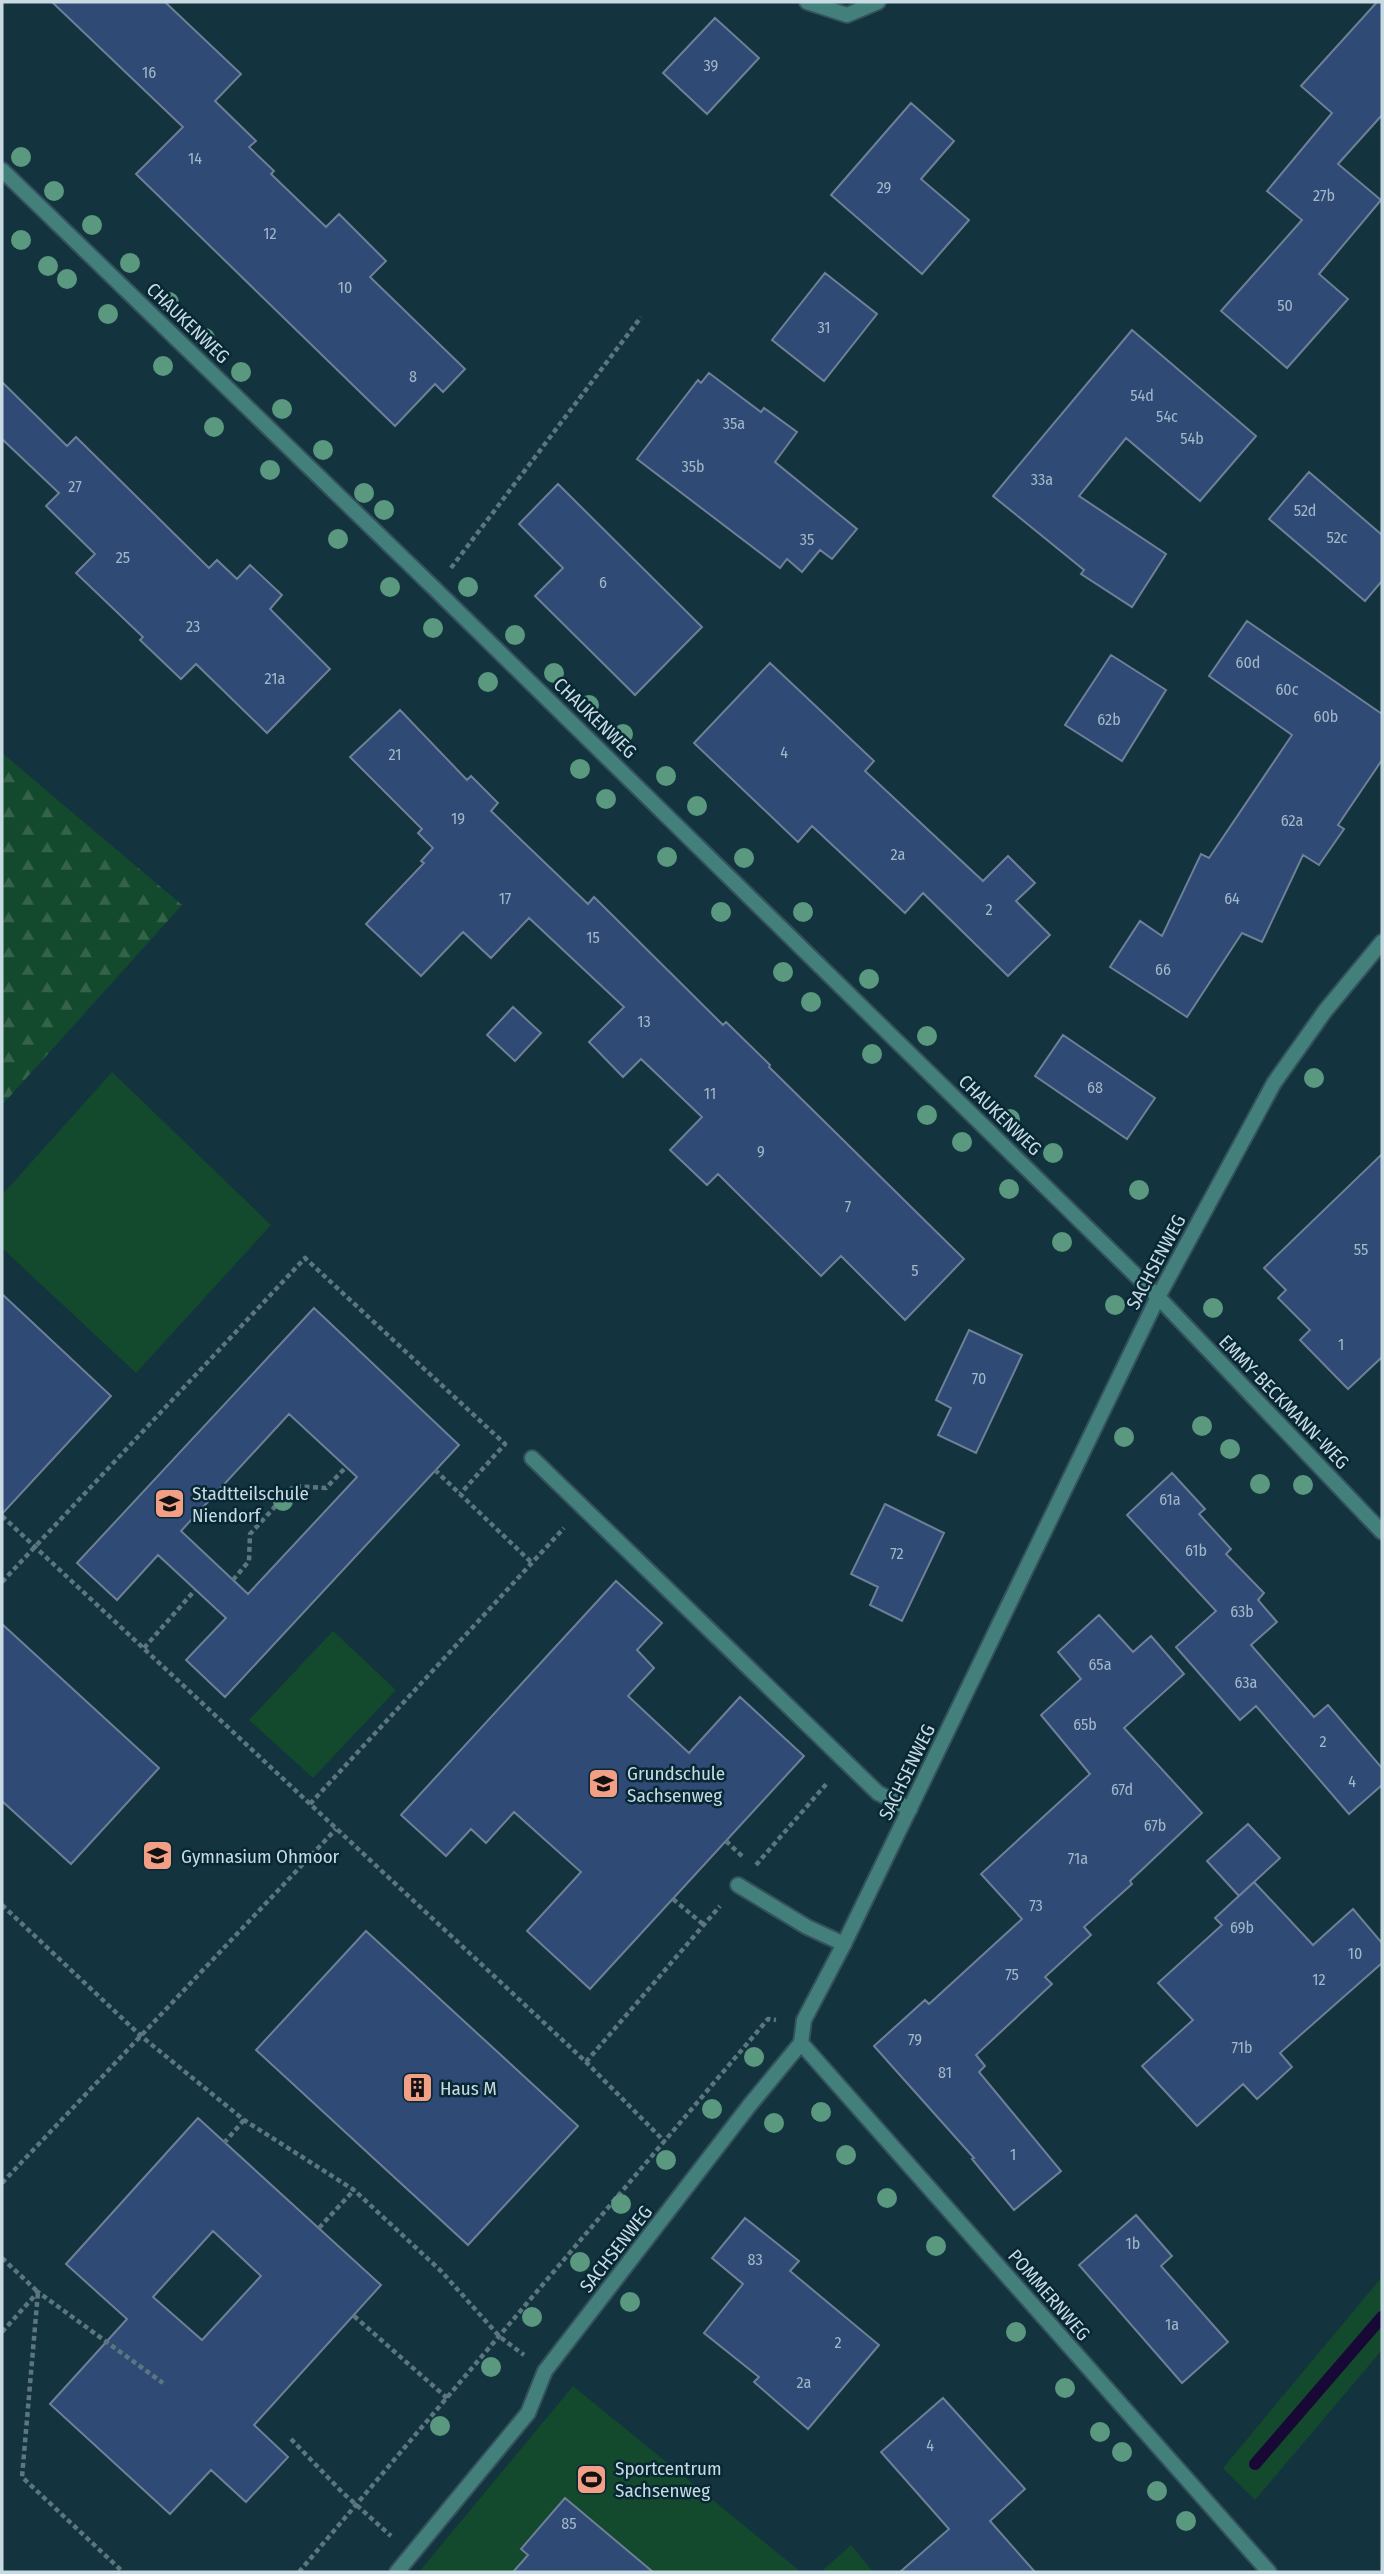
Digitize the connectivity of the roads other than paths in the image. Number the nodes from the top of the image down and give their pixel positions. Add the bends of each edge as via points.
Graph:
1 (807, 2) edge
2 (878, 2) edge
3 (2, 170) edge
4 (1382, 942) edge
5 (1158, 1297) junction
6 (532, 1458) dead end
7 (1382, 1532) edge
8 (910, 1809) junction
9 (738, 1885) road end
10 (844, 1944) junction
11 (801, 2043) junction
12 (397, 2572) edge
13 (1269, 2572) edge

1 - 2 street via 848,15
3 - 5 street, CHAUKENWEG
4 - 5 street, SACHSENWEG via 1274,1083
5 - 7 street, EMMY-BECKMANN-WEG
5 - 8 street, SACHSENWEG
6 - 8 street via 878,1793
8 - 10 street, SACHSENWEG
9 - 10 street
10 - 11 street, SACHSENWEG via 804,2020
11 - 12 street, SACHSENWEG via 545,2371 528,2413
11 - 13 street, POMMERNWEG

